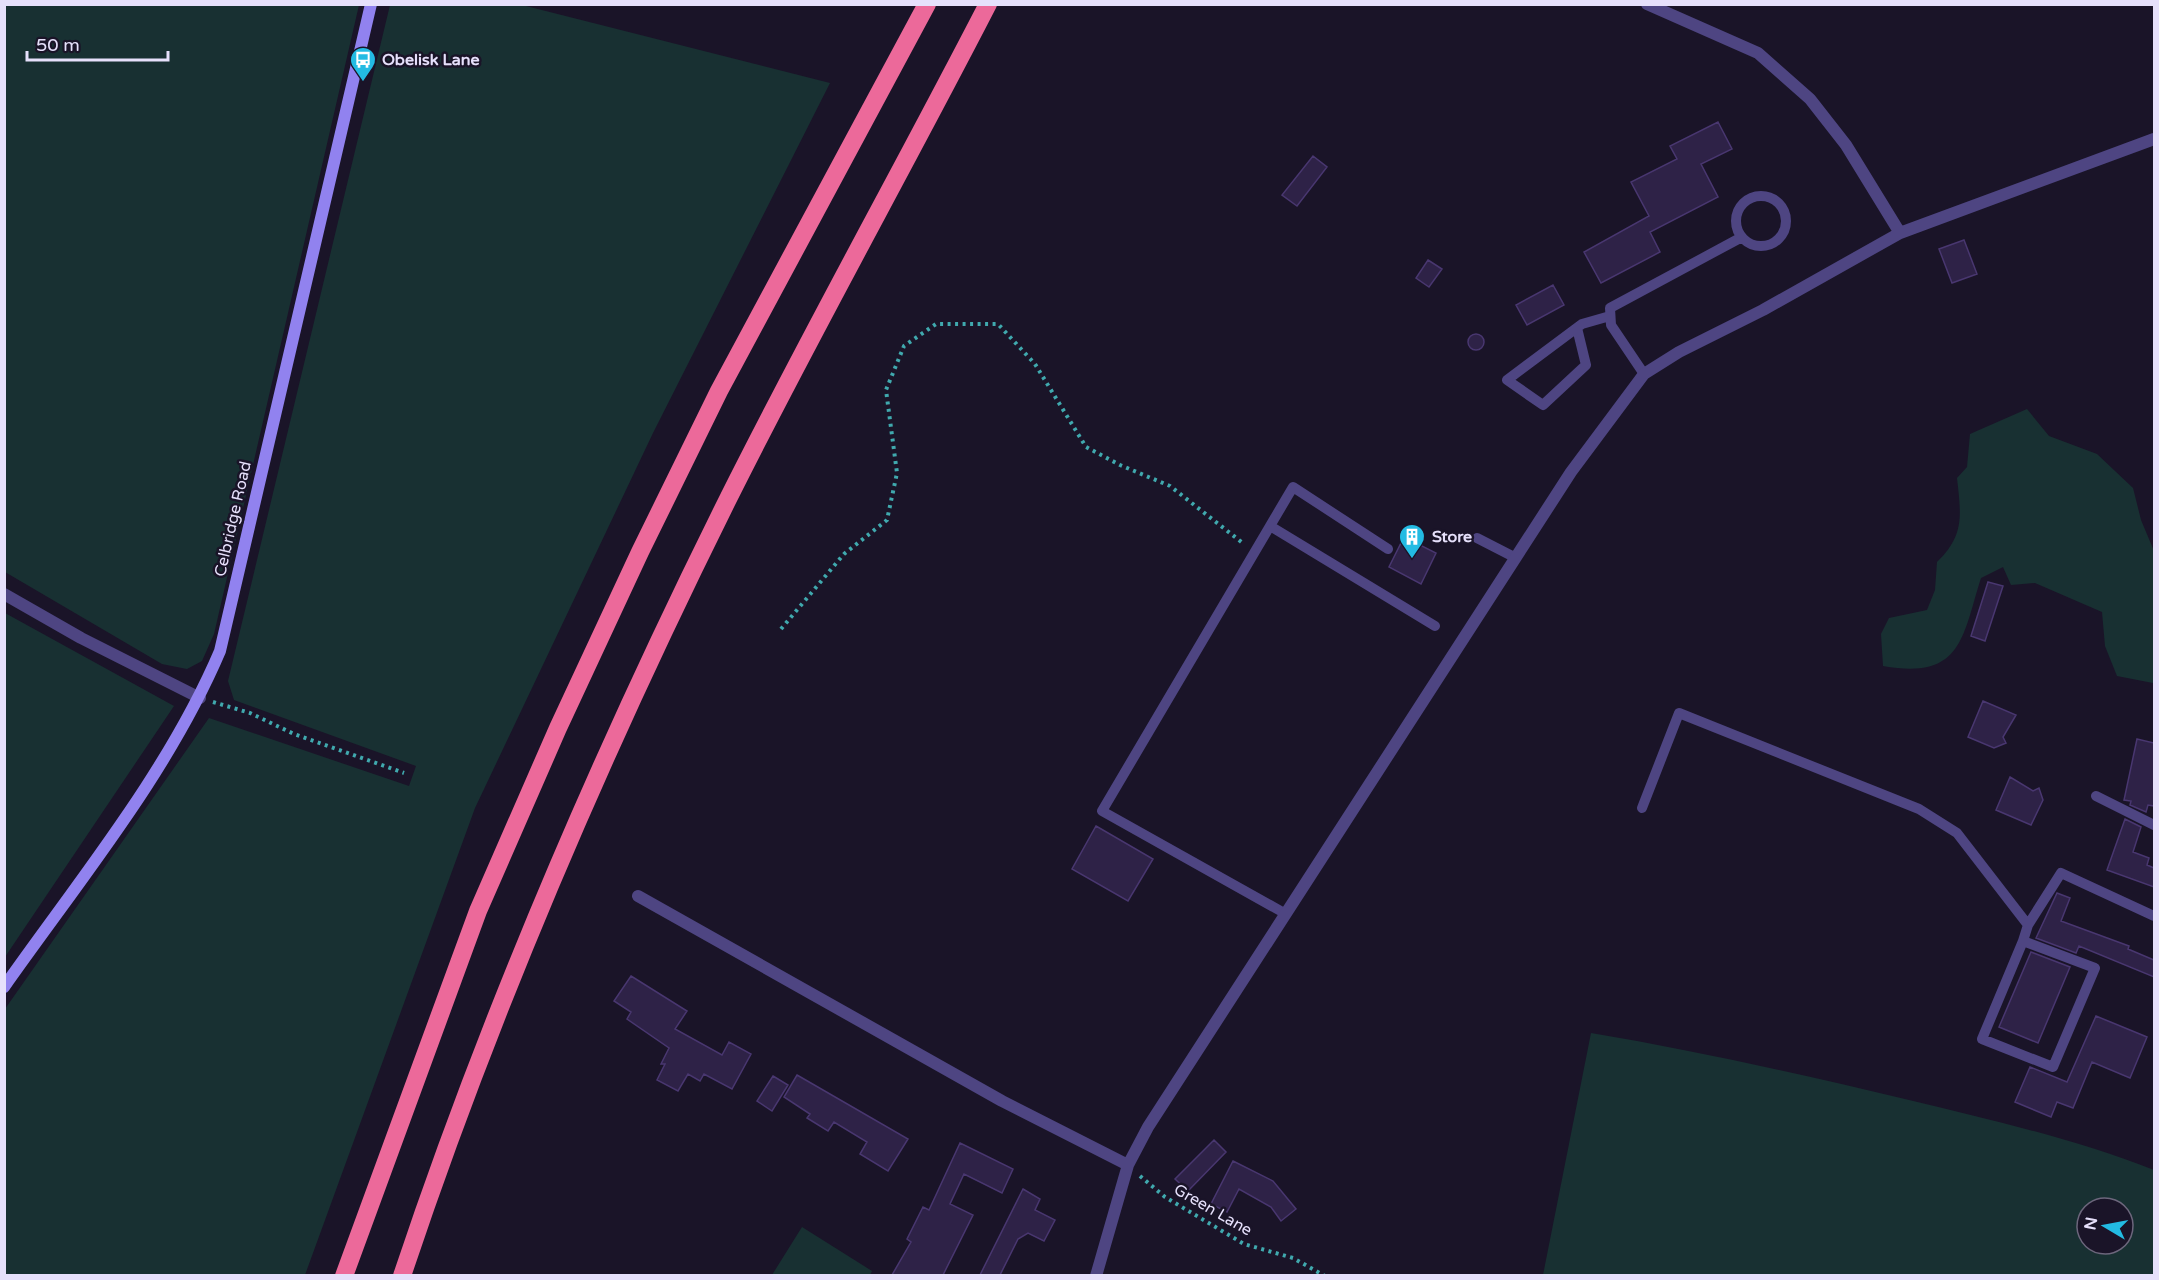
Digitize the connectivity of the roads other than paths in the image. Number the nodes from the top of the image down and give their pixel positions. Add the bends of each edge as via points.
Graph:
1 (371, 4) edge
2 (927, 4) edge
3 (988, 4) edge
4 (1647, 4) edge
5 (2154, 139) edge
6 (1900, 233) junction
7 (1742, 237) junction
8 (1610, 316) junction
9 (1577, 328) junction
10 (1644, 374) junction
11 (1270, 526) junction
12 (1477, 538) dead end
13 (1388, 549) dead end
14 (1516, 558) junction
15 (4, 594) edge
16 (1435, 626) dead end
17 (200, 698) junction
18 (2096, 796) dead end
19 (1642, 808) dead end
20 (2154, 825) edge
21 (638, 896) dead end
22 (1286, 914) junction
23 (2154, 916) edge
24 (2028, 925) junction
25 (2023, 941) junction
26 (4, 987) edge
27 (1128, 1166) junction
28 (344, 1275) edge
29 (402, 1275) edge
30 (1096, 1275) edge

1 - 17 main road, Celbridge Road via 220,651
2 - 28 highway via 719,391 563,718 478,911
3 - 29 highway via 729,497 628,709 554,877 482,1057
4 - 6 street via 1758,53 1810,99 1846,145
5 - 6 street
6 - 10 street
7 - 7 lane via 1736,218 1743,204 1758,196 1780,205 1785,228 1775,242 1760,246
7 - 8 lane via 1610,308
8 - 9 lane
8 - 10 lane via 1611,325
9 - 9 lane via 1515,374 1507,380 1543,405 1586,365
10 - 14 street via 1571,472
11 - 13 lane via 1293,487
11 - 16 lane
11 - 22 lane via 1102,811
12 - 14 lane
14 - 22 street
15 - 17 street
17 - 26 main road, Celbridge Road via 133,804
18 - 20 lane
19 - 24 lane via 1679,713 1919,809 1957,833
21 - 27 street via 1002,1101
22 - 27 street via 1148,1127
23 - 24 lane via 2061,873
24 - 25 lane
25 - 25 lane via 2095,968 2053,1067 1982,1038
27 - 30 street

